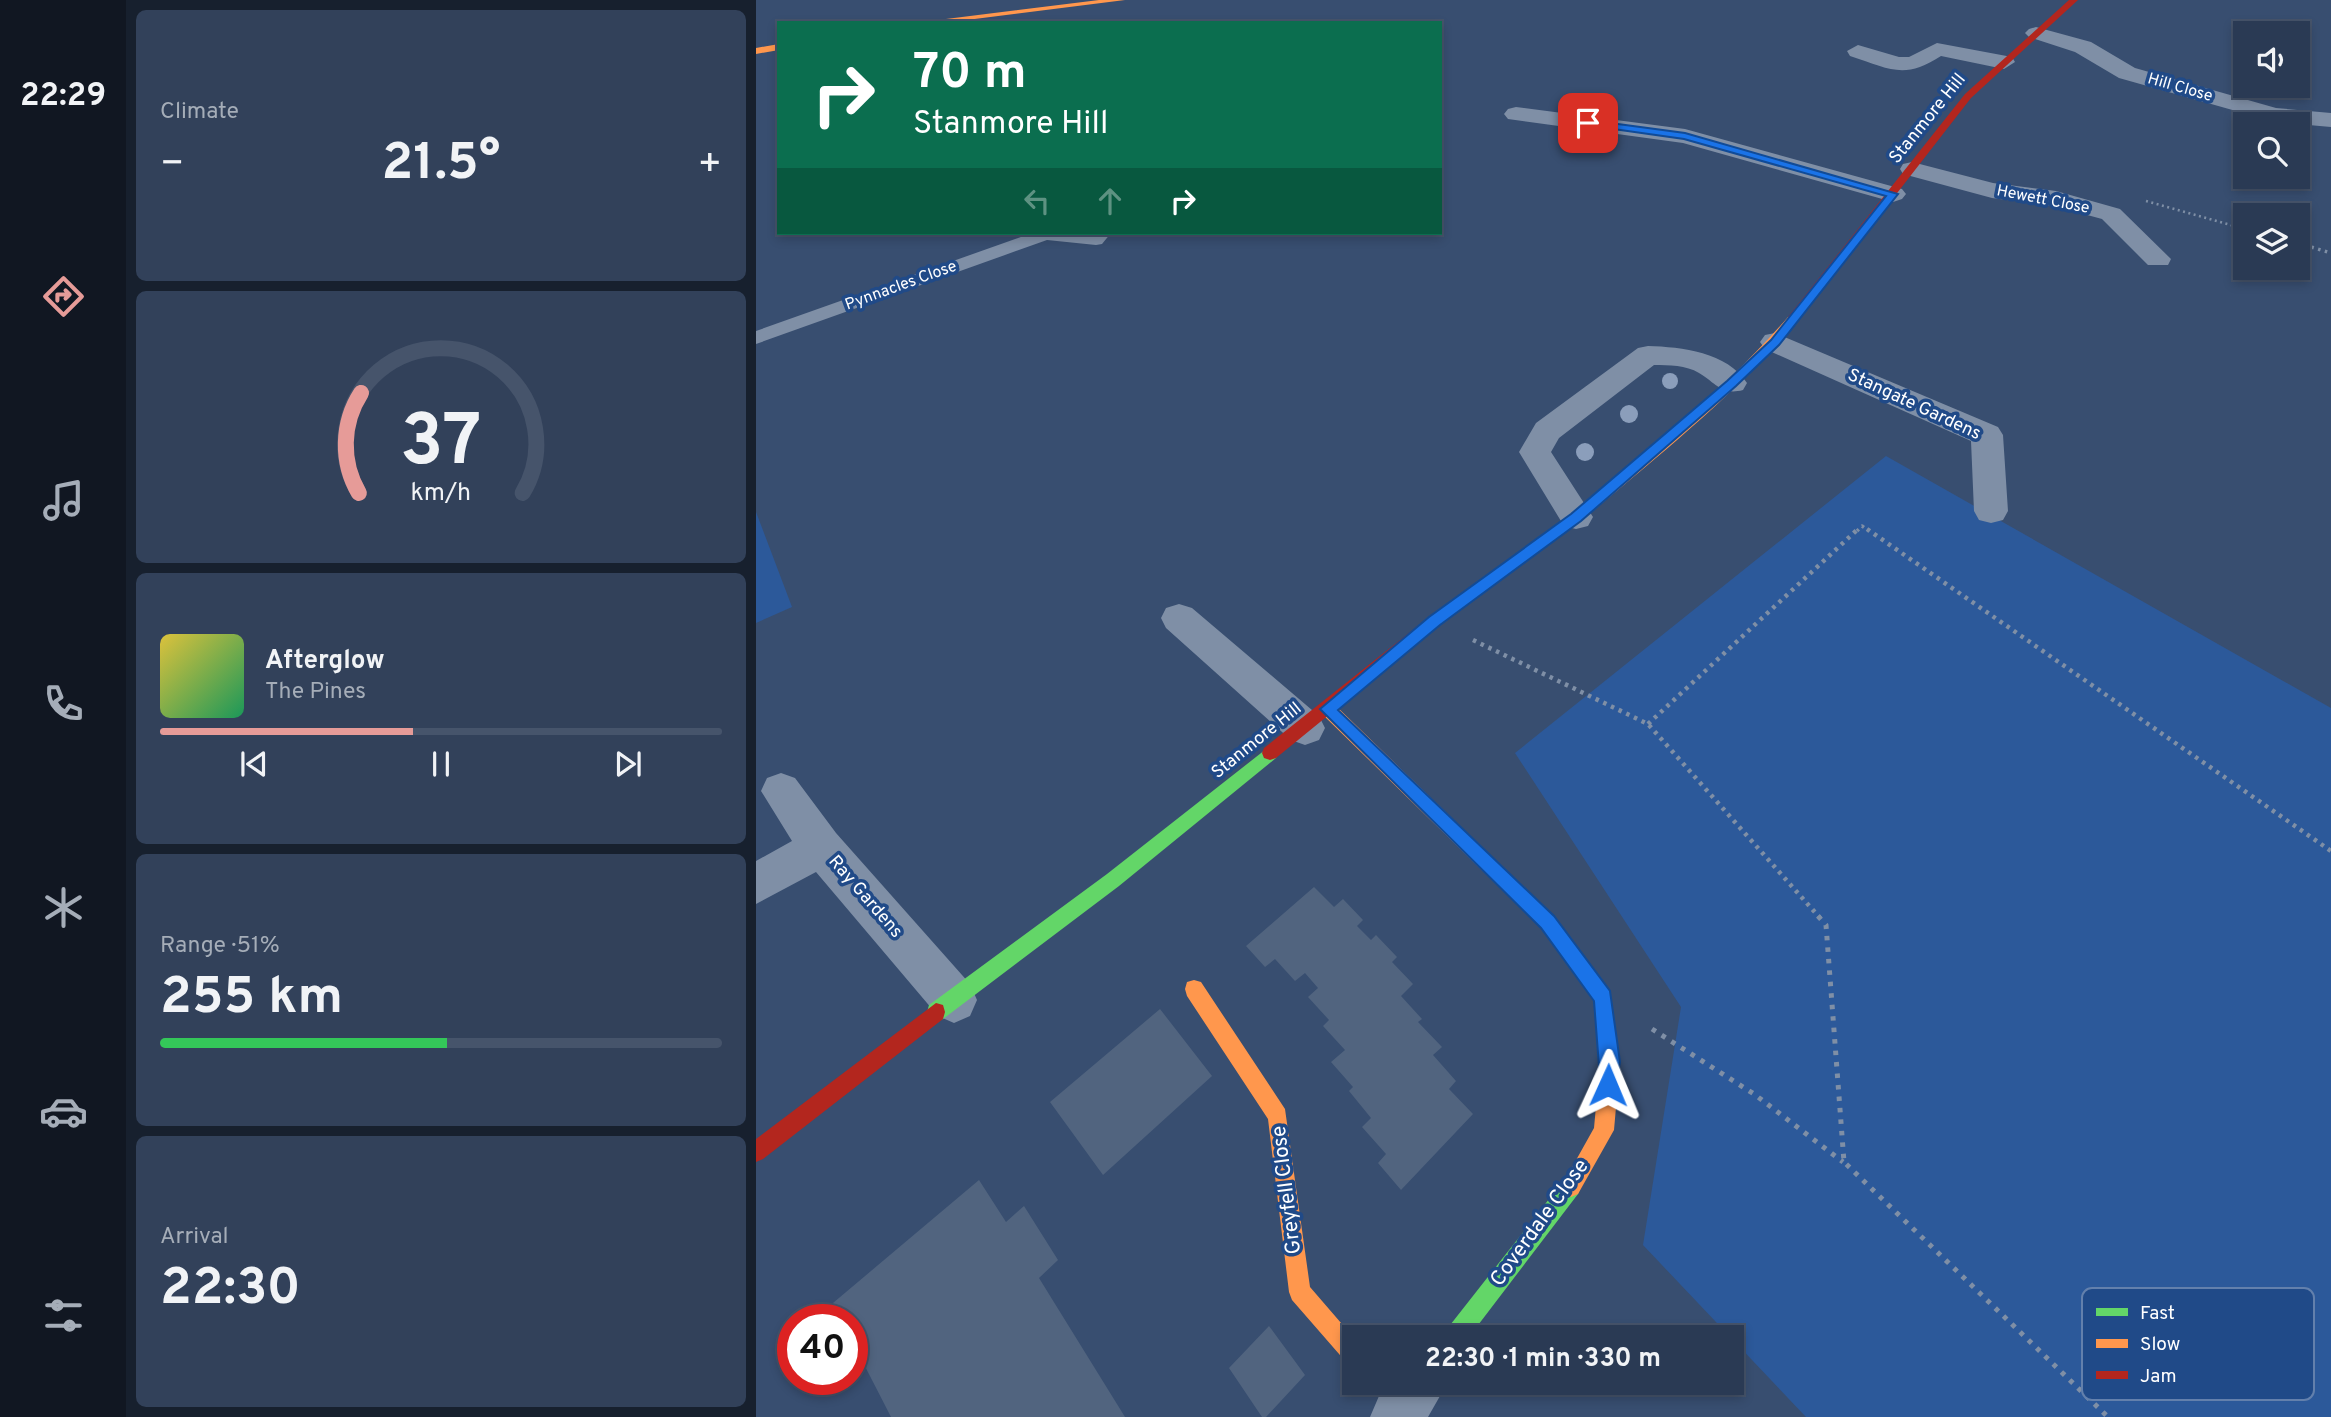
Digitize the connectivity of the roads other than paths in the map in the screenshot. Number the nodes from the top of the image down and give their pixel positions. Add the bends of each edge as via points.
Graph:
1 (1121, 0) edge
2 (2074, 0) edge
3 (936, 21) edge
4 (2036, 33) junction
5 (777, 47) edge
6 (756, 51) edge
7 (1858, 51) dead end
8 (2004, 62) junction
9 (2247, 112) edge
10 (1516, 114) dead end
11 (2310, 120) edge
12 (2331, 120) edge
13 (1912, 169) junction
14 (1892, 194) junction
15 (1044, 235) edge
16 (1055, 235) edge
17 (1100, 235) edge
18 (2158, 259) dead end
19 (756, 338) edge
20 (1775, 342) junction
21 (1732, 383) junction
22 (1991, 511) dead end
23 (1576, 517) junction
24 (1179, 618) dead end
25 (1316, 719) junction
26 (780, 791) dead end
27 (821, 847) junction
28 (756, 884) edge
29 (1194, 989) dead end
30 (954, 1000) junction
31 (756, 1152) edge
32 (1464, 1325) edge
33 (1342, 1340) edge

1 - 3 main road
2 - 4 main road, Stanmore Hill
4 - 8 main road, Stanmore Hill
4 - 9 street, Hill Close via 2083,47 2127,73
5 - 6 main road
7 - 8 street via 1897,64 1914,64 1937,50
8 - 13 main road, Stanmore Hill via 1968,96
10 - 14 street via 1685,136
11 - 12 street, Hill Close
13 - 14 main road, Stanmore Hill
13 - 18 street, Hewett Close via 2111,214
14 - 20 main road, Stanmore Hill
15 - 19 lane, Pynnacles Close
16 - 17 lane, Pynnacles Close via 1096,240
20 - 21 main road, Stanmore Hill
20 - 22 street, Stangate Gardens via 1987,435
21 - 23 main road, Stanmore Hill
21 - 23 street via 1708,365 1648,355 1547,431 1535,452
23 - 25 main road, Stanmore Hill via 1434,621
24 - 25 street
25 - 30 main road, Stanmore Hill
25 - 32 main road, Coverdale Close via 1547,922 1603,998 1610,1062 1604,1130 1569,1191
26 - 27 street, Ray Gardens
27 - 28 street
27 - 30 street, Ray Gardens
29 - 33 main road, Greyfell Close via 1278,1116 1300,1292
30 - 31 main road, Stanmore Hill

